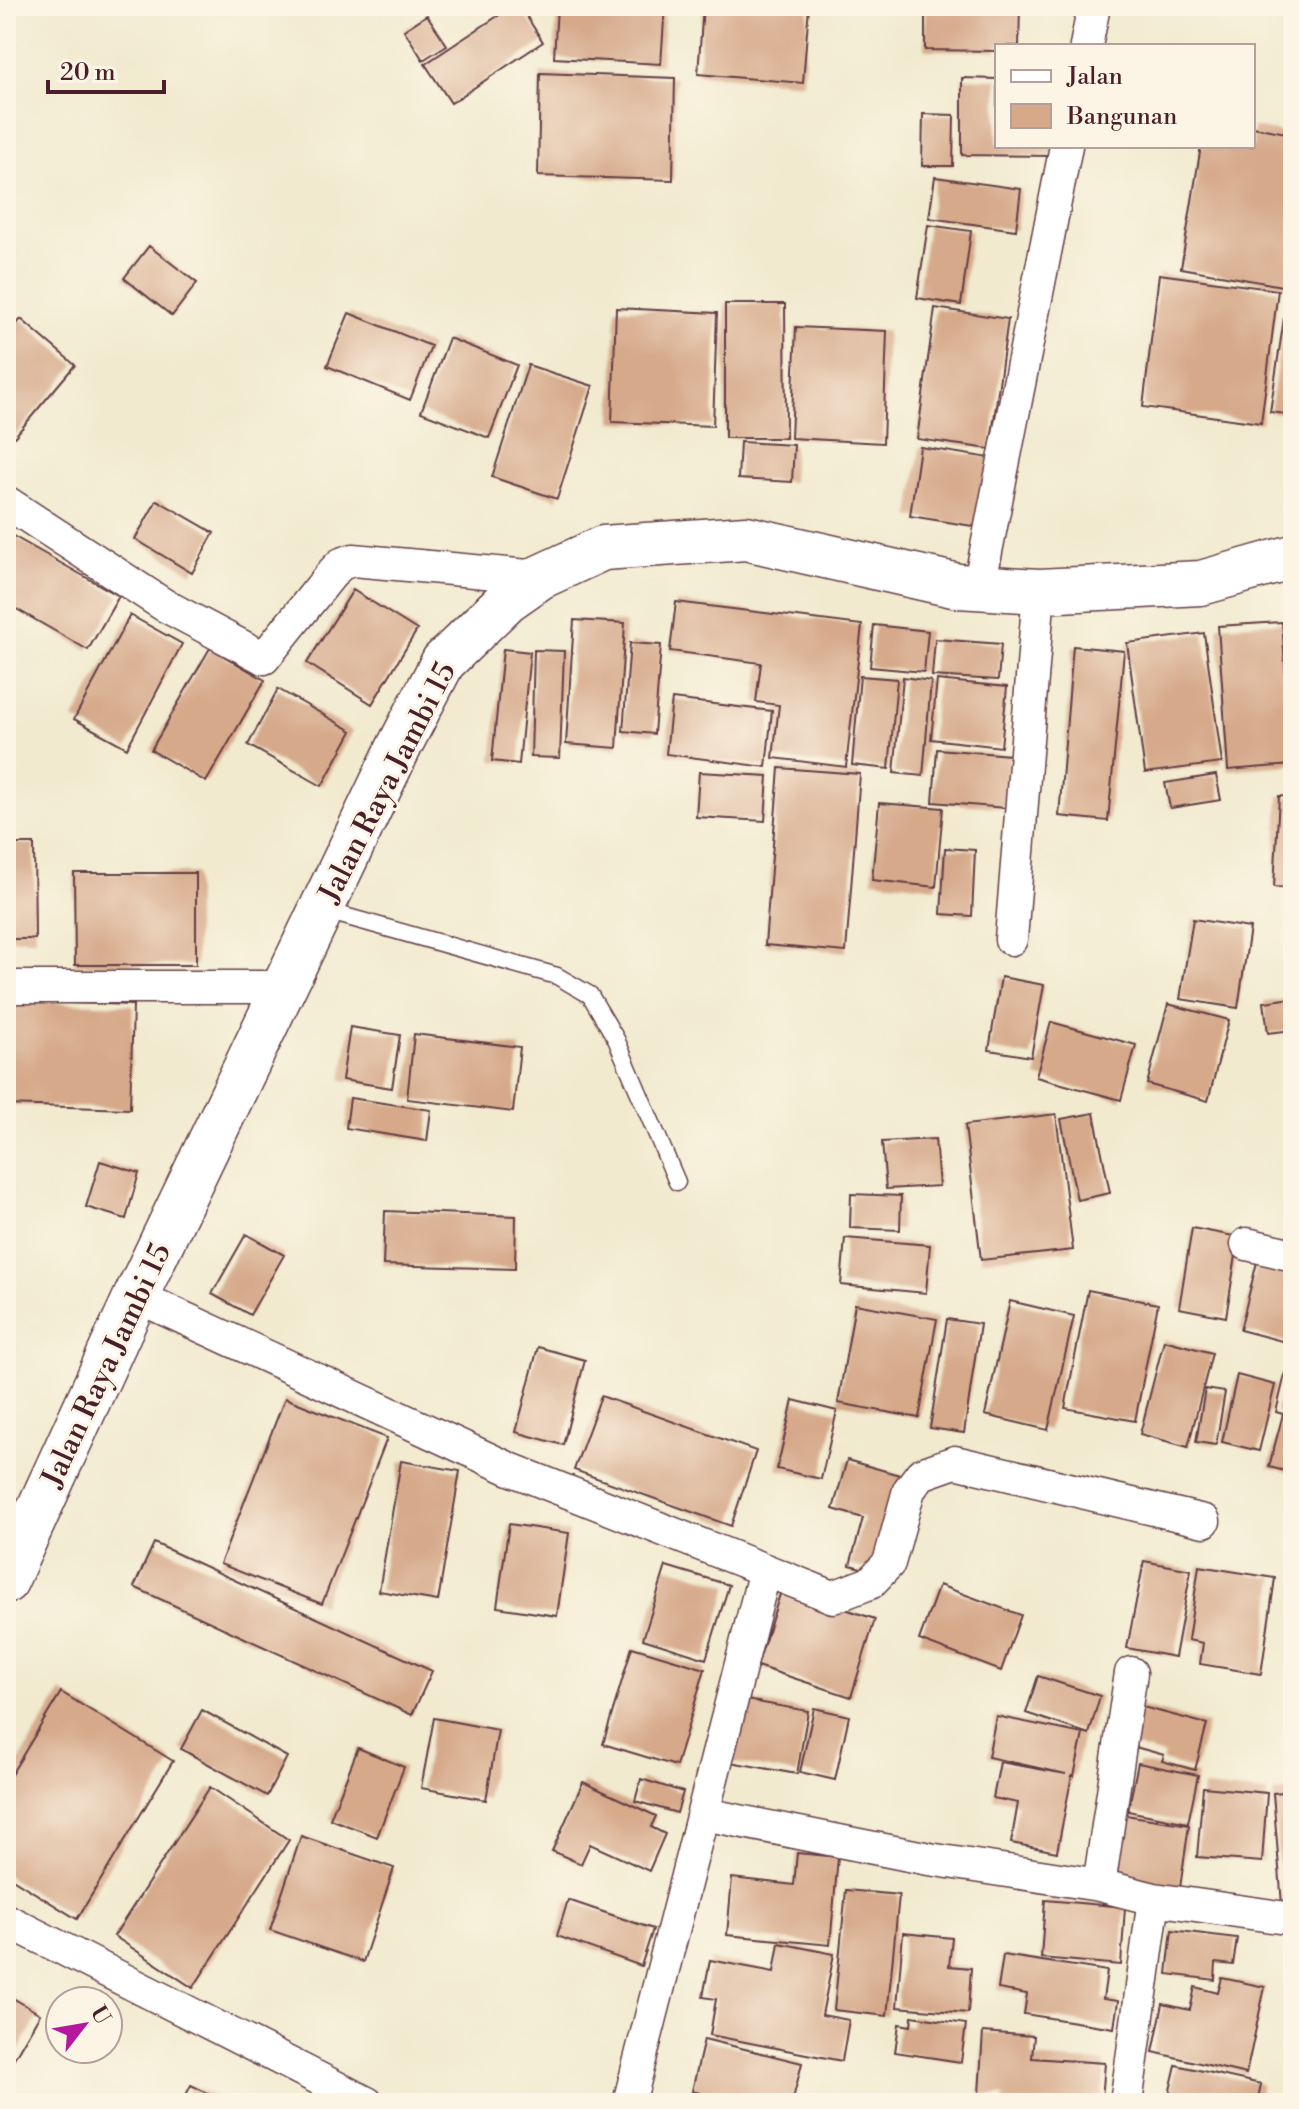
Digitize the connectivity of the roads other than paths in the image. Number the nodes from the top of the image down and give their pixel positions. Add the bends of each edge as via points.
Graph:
1 (1094, 6) edge
2 (1086, 44) edge
3 (1066, 148) edge
4 (6, 502) edge
5 (1293, 557) edge
6 (540, 577) junction
7 (979, 587) junction
8 (1039, 591) junction
9 (322, 909) junction
10 (1011, 939) dead end
11 (6, 987) edge
12 (284, 987) junction
13 (677, 1182) dead end
14 (1247, 1244) dead end
15 (1293, 1255) edge
16 (136, 1296) junction
17 (1204, 1521) dead end
18 (765, 1570) junction
19 (6, 1581) edge
20 (1131, 1673) dead end
21 (704, 1814) junction
22 (1099, 1885) junction
23 (1154, 1899) junction
24 (1293, 1919) edge
25 (6, 1920) edge
26 (367, 2103) edge
27 (629, 2103) edge
28 (1126, 2103) edge

1 - 2 street
3 - 7 street
4 - 6 street via 164,605 264,658 333,572 353,560
5 - 8 highway, Jalan Raya Jambi 15 via 1201,583
6 - 7 highway, Jalan Raya Jambi 15 via 603,548 746,538
6 - 9 highway, Jalan Raya Jambi 15 via 507,600 443,662
7 - 8 highway, Jalan Raya Jambi 15
8 - 10 street
9 - 12 highway, Jalan Raya Jambi 15
9 - 13 lane via 557,976 590,995 616,1039
11 - 12 street
12 - 16 highway, Jalan Raya Jambi 15
14 - 15 street
16 - 18 street via 510,1469
16 - 19 highway, Jalan Raya Jambi 15
17 - 18 street via 955,1462 921,1474 909,1490 889,1563 870,1583 833,1597
18 - 21 street
20 - 22 street
21 - 22 street via 929,1859
21 - 27 street
22 - 23 street
23 - 24 street
23 - 28 street
25 - 26 street

